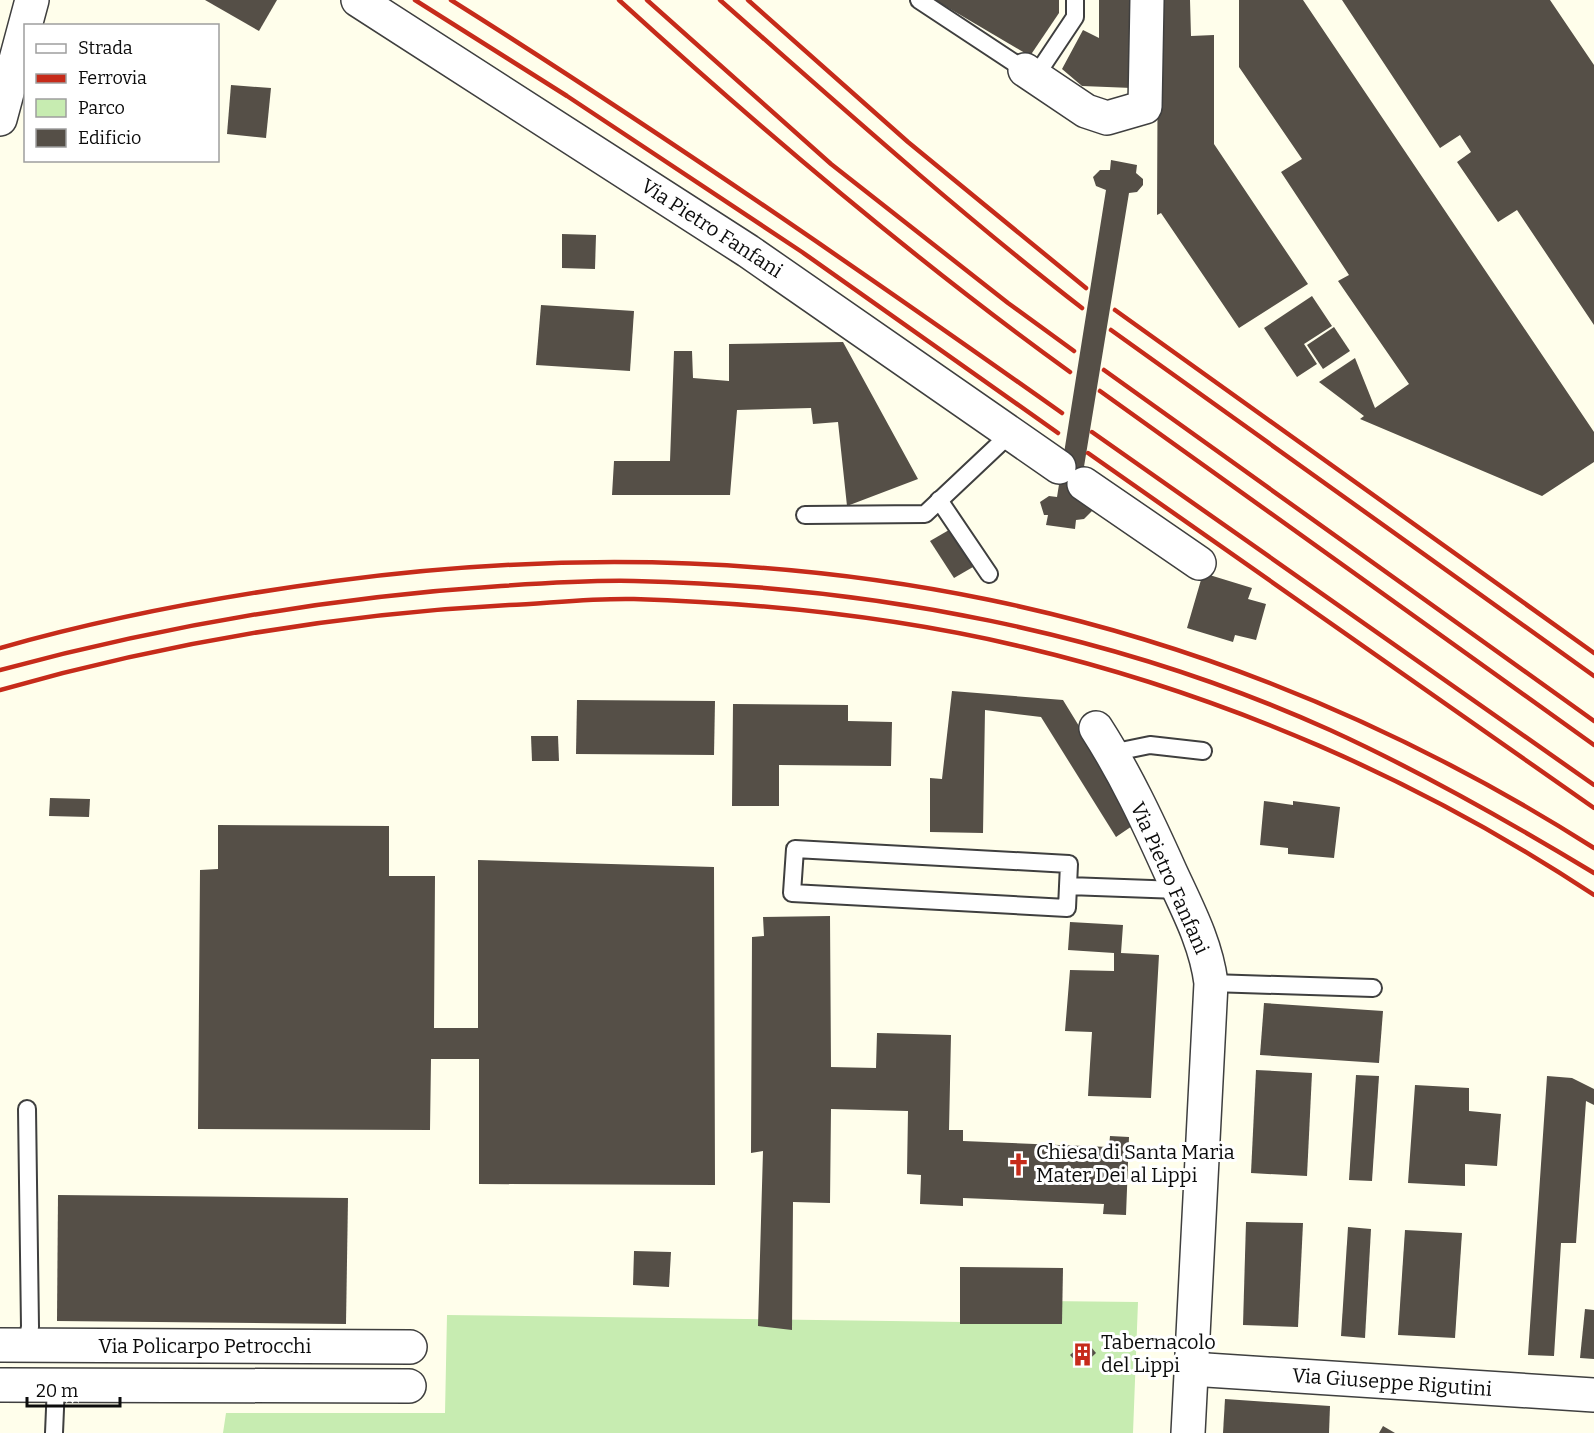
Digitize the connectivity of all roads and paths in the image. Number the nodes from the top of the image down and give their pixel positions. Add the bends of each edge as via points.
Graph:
1 (33, 0) edge
2 (358, 0) edge
3 (919, 0) edge
4 (1075, 0) edge
5 (1147, 0) edge
6 (26, 24) edge
7 (24, 32) edge
8 (1030, 74) junction
9 (0, 119) edge
10 (1011, 433) junction
11 (939, 501) junction
12 (805, 515) dead end
13 (1199, 563) dead end
14 (988, 574) dead end
15 (1103, 740) joint
16 (1203, 751) dead end
17 (1068, 886) junction
18 (1179, 890) junction
19 (1211, 983) junction
20 (1373, 988) dead end
21 (27, 1108) dead end
22 (13, 1345) edge
23 (410, 1347) dead end
24 (1191, 1369) junction
25 (0, 1385) edge
26 (56, 1385) junction
27 (409, 1386) dead end
28 (1594, 1395) edge
29 (54, 1433) edge
30 (1188, 1433) edge

1 - 6 street
2 - 10 street, Via Pietro Fanfani via 748,251
3 - 8 lane
4 - 8 lane via 1075,17
5 - 8 street via 1145,107 1107,118 1086,111
7 - 9 street
10 - 11 lane
10 - 13 street, Via Pietro Fanfani
11 - 12 lane via 925,514
11 - 14 lane
15 - 16 lane
15 - 18 street, Via Pietro Fanfani via 1147,820
17 - 17 lane via 1069,864 795,849 792,893 1067,908
17 - 18 lane
18 - 19 street, Via Pietro Fanfani via 1205,950
19 - 20 lane
19 - 24 street, Via Pietro Fanfani
21 - 22 lane via 30,1327
22 - 23 street, Via Policarpo Petrocchi
24 - 28 street, Via Giuseppe Rigutini
24 - 30 street, Via Pietro Fanfani
25 - 26 street, Via Policarpo Petrocchi
26 - 27 street, Via Policarpo Petrocchi
26 - 29 lane

